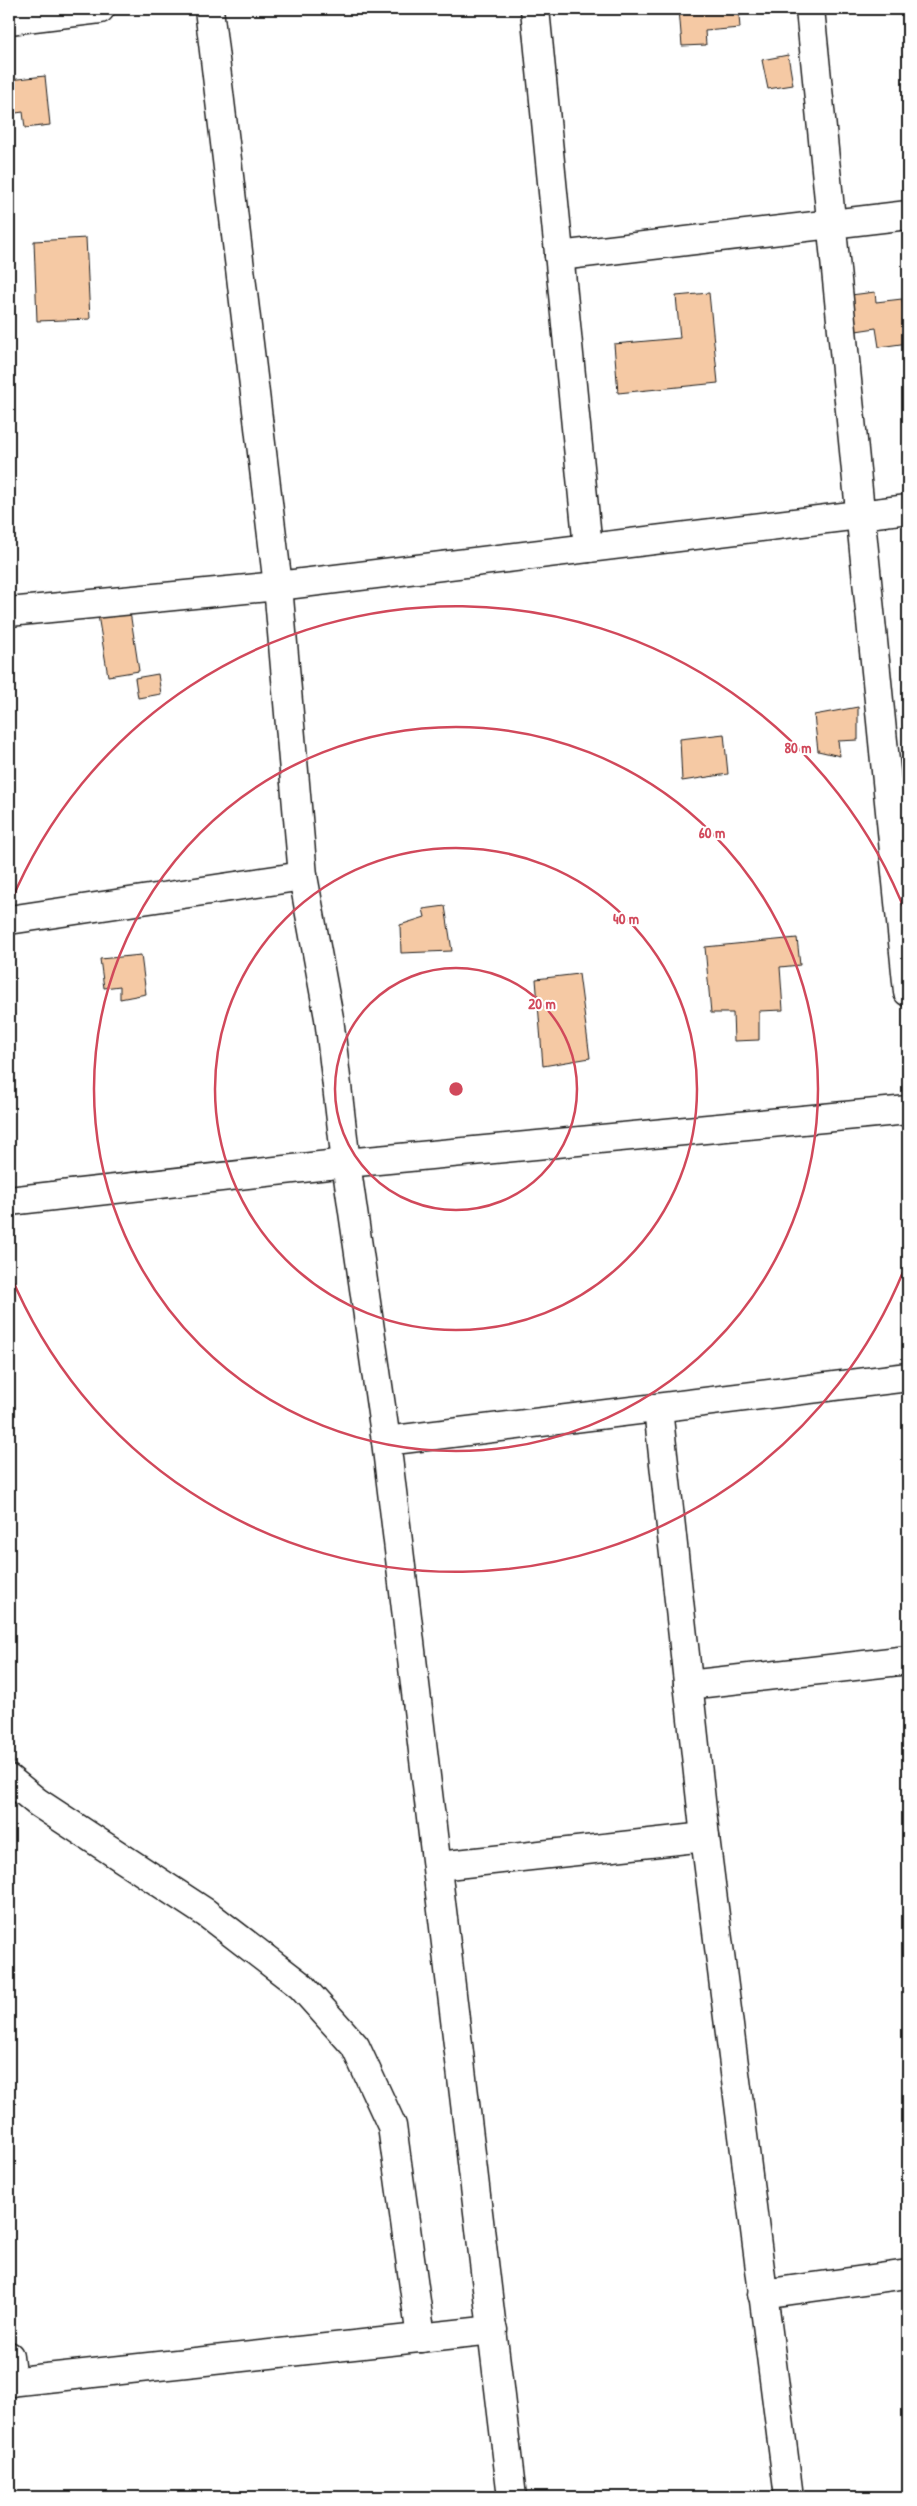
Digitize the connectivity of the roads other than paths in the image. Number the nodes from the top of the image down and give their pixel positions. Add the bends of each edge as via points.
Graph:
1 (100, 9) edge
2 (209, 9) edge
3 (535, 9) edge
4 (810, 9) edge
5 (9, 20) edge
6 (908, 215) edge
7 (831, 224) junction
8 (559, 256) junction
9 (908, 509) edge
10 (860, 515) junction
11 (588, 548) junction
12 (278, 586) junction
13 (9, 612) edge
14 (304, 876) junction
15 (9, 920) edge
16 (908, 992) edge
17 (908, 1110) edge
18 (346, 1163) junction
19 (9, 1201) edge
20 (908, 1377) edge
21 (658, 1409) junction
22 (386, 1441) junction
23 (908, 1660) edge
24 (688, 1685) junction
25 (9, 1779) edge
26 (705, 1837) junction
27 (438, 1866) junction
28 (908, 2274) edge
29 (762, 2294) junction
30 (493, 2330) junction
31 (421, 2338) junction
32 (10, 2373) edge
33 (512, 2497) edge
34 (789, 2497) edge

1 - 5 street
2 - 12 street
3 - 8 street
4 - 7 street
6 - 7 street
7 - 8 street
7 - 10 street
8 - 11 street
9 - 10 street
10 - 11 street
10 - 16 street
11 - 12 street
12 - 13 street
12 - 14 street
14 - 15 street
14 - 18 street via 329,1018
17 - 18 street
18 - 19 street
18 - 22 street
20 - 21 street
21 - 22 street
21 - 24 street
22 - 27 street
23 - 24 street
24 - 26 street
25 - 31 street via 37,1802 206,1913 294,1980 355,2046 392,2126
26 - 27 street
26 - 29 street
27 - 30 street
28 - 29 street
29 - 34 street
30 - 31 street
30 - 33 street
31 - 32 street

